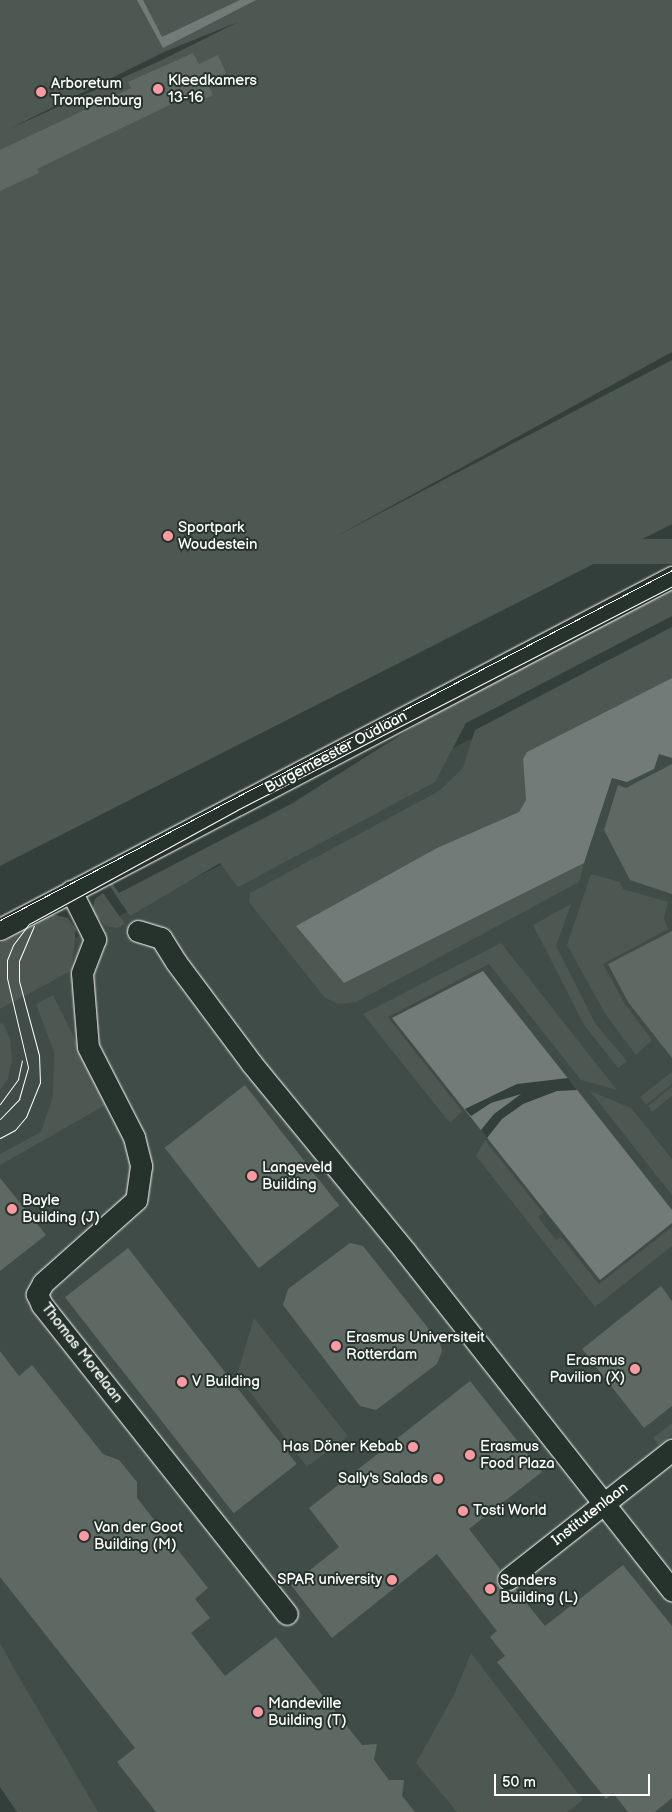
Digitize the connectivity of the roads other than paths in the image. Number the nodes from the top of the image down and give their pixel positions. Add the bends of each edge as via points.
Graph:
1 (672, 577) edge
2 (71, 891) junction
3 (0, 929) edge
4 (138, 931) dead end
5 (672, 1450) edge
6 (604, 1503) junction
7 (508, 1579) dead end
8 (672, 1590) edge
9 (287, 1614) dead end

1 - 2 street, Burgemeester Oudlaan
2 - 3 street, Burgemeester Oudlaan
2 - 9 street, Thomas Morelaan via 95,939 82,973 88,1047 134,1137 141,1166 136,1200 43,1283 37,1294 42,1305
4 - 6 street via 161,938 252,1064
5 - 6 street, Institutenlaan
6 - 7 street, Institutenlaan
6 - 8 street

